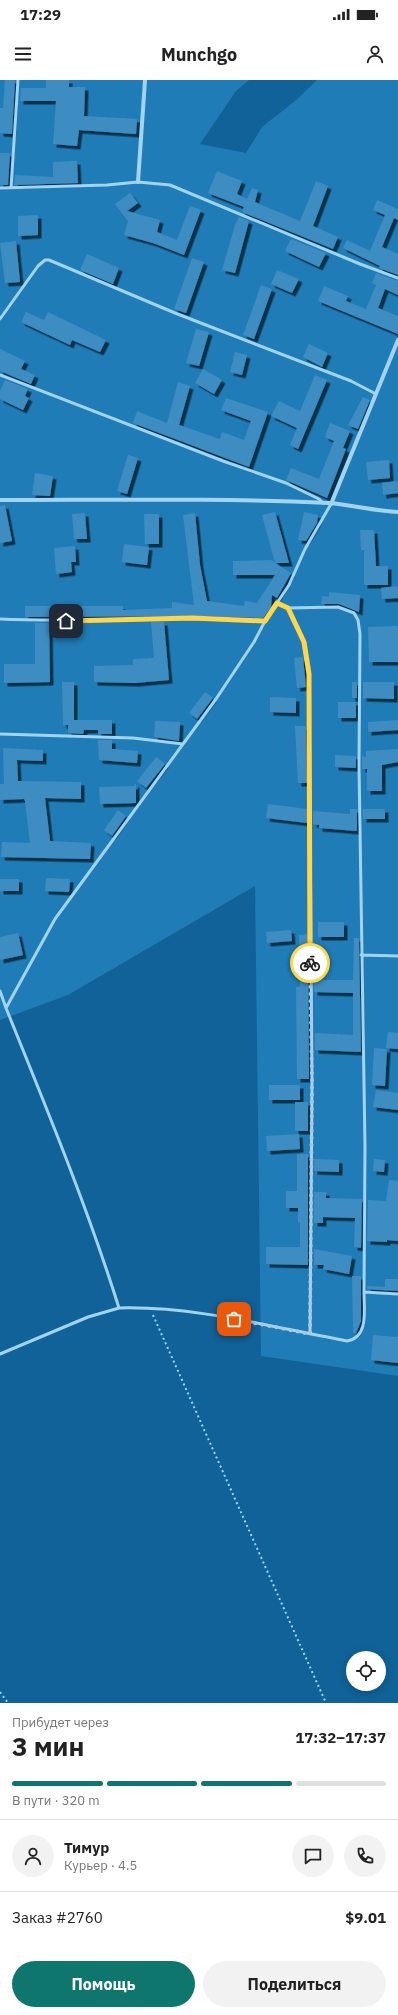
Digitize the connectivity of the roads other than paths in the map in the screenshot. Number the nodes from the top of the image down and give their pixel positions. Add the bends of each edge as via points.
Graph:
1 (18, 80) edge
2 (145, 80) edge
3 (138, 182) junction
4 (0, 188) edge
5 (11, 188) junction
6 (398, 278) edge
7 (0, 319) edge
8 (398, 340) edge
9 (0, 375) edge
10 (376, 394) junction
11 (0, 500) edge
12 (323, 503) junction
13 (330, 504) junction
14 (398, 512) edge
15 (277, 603) junction
16 (288, 608) junction
17 (0, 619) edge
18 (265, 621) junction
19 (0, 734) edge
20 (183, 744) junction
21 (361, 955) junction
22 (398, 956) edge
23 (0, 991) edge
24 (6, 1008) junction
25 (364, 1292) junction
26 (398, 1294) edge
27 (119, 1308) junction
28 (310, 1334) junction
29 (0, 1354) edge

1 - 5 lane
2 - 3 street
3 - 5 lane
3 - 6 lane via 170,185 189,192
4 - 5 lane
7 - 10 lane via 38,266 49,260 175,313 351,381
8 - 10 street
9 - 12 lane via 286,483
10 - 13 street
11 - 12 street
12 - 13 street
13 - 14 street
13 - 15 lane via 305,549 289,586
15 - 16 lane
15 - 18 lane
16 - 21 lane via 338,607 354,613 358,620 361,674
16 - 28 lane via 304,642 309,674 312,1084
17 - 18 lane via 52,621 192,618
18 - 20 lane via 228,682
19 - 20 lane via 133,738
20 - 24 lane via 56,919
21 - 22 lane
21 - 25 lane via 365,1147
23 - 24 lane
24 - 27 lane via 52,1121
25 - 26 lane
25 - 28 lane via 363,1330 358,1338 347,1341
27 - 28 lane via 150,1307 204,1313
27 - 29 lane via 88,1317

